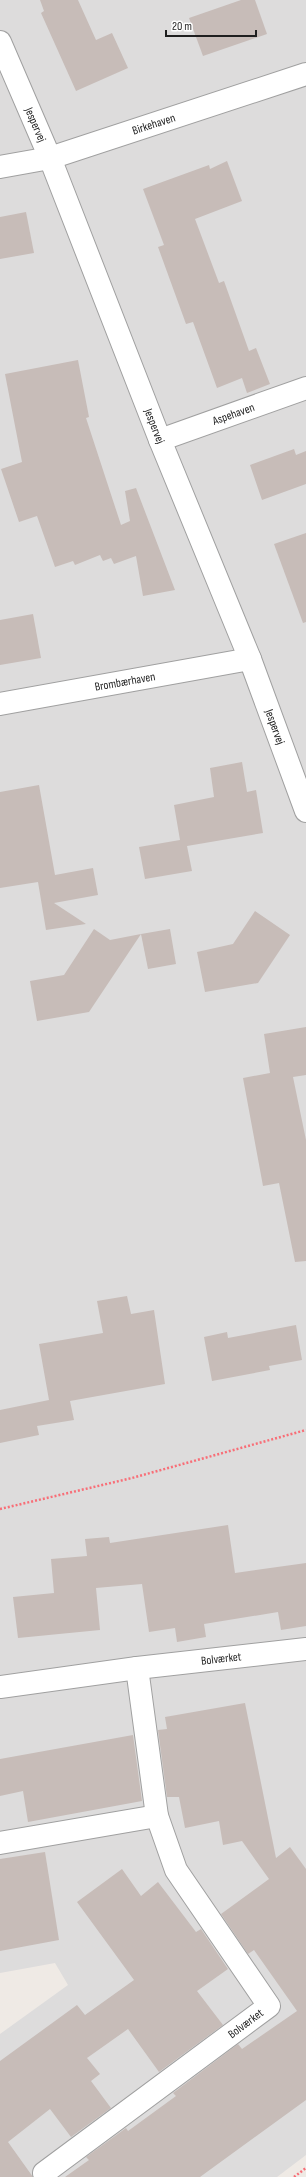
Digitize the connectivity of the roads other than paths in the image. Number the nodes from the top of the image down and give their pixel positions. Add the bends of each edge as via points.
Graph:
1 (0, 42) edge
2 (306, 74) edge
3 (50, 158) junction
4 (0, 167) edge
5 (306, 388) edge
6 (160, 440) junction
7 (250, 658) junction
8 (0, 704) edge
9 (306, 811) edge
10 (306, 1649) edge
11 (137, 1668) junction
12 (0, 1687) edge
13 (157, 1816) junction
14 (0, 1843) edge
15 (44, 2173) dead end

1 - 3 street, Jespervej
2 - 3 street, Birkehaven
3 - 4 street, Birkehaven
3 - 6 street, Jespervej
5 - 6 street, Aspehaven
6 - 7 street, Jespervej
7 - 8 street, Brombærhaven
7 - 9 street, Jespervej
10 - 11 street, Bolværket
11 - 12 street, Bolværket
11 - 13 street, Bolværket
13 - 14 street
13 - 15 street, Bolværket via 176,1870 269,2006

